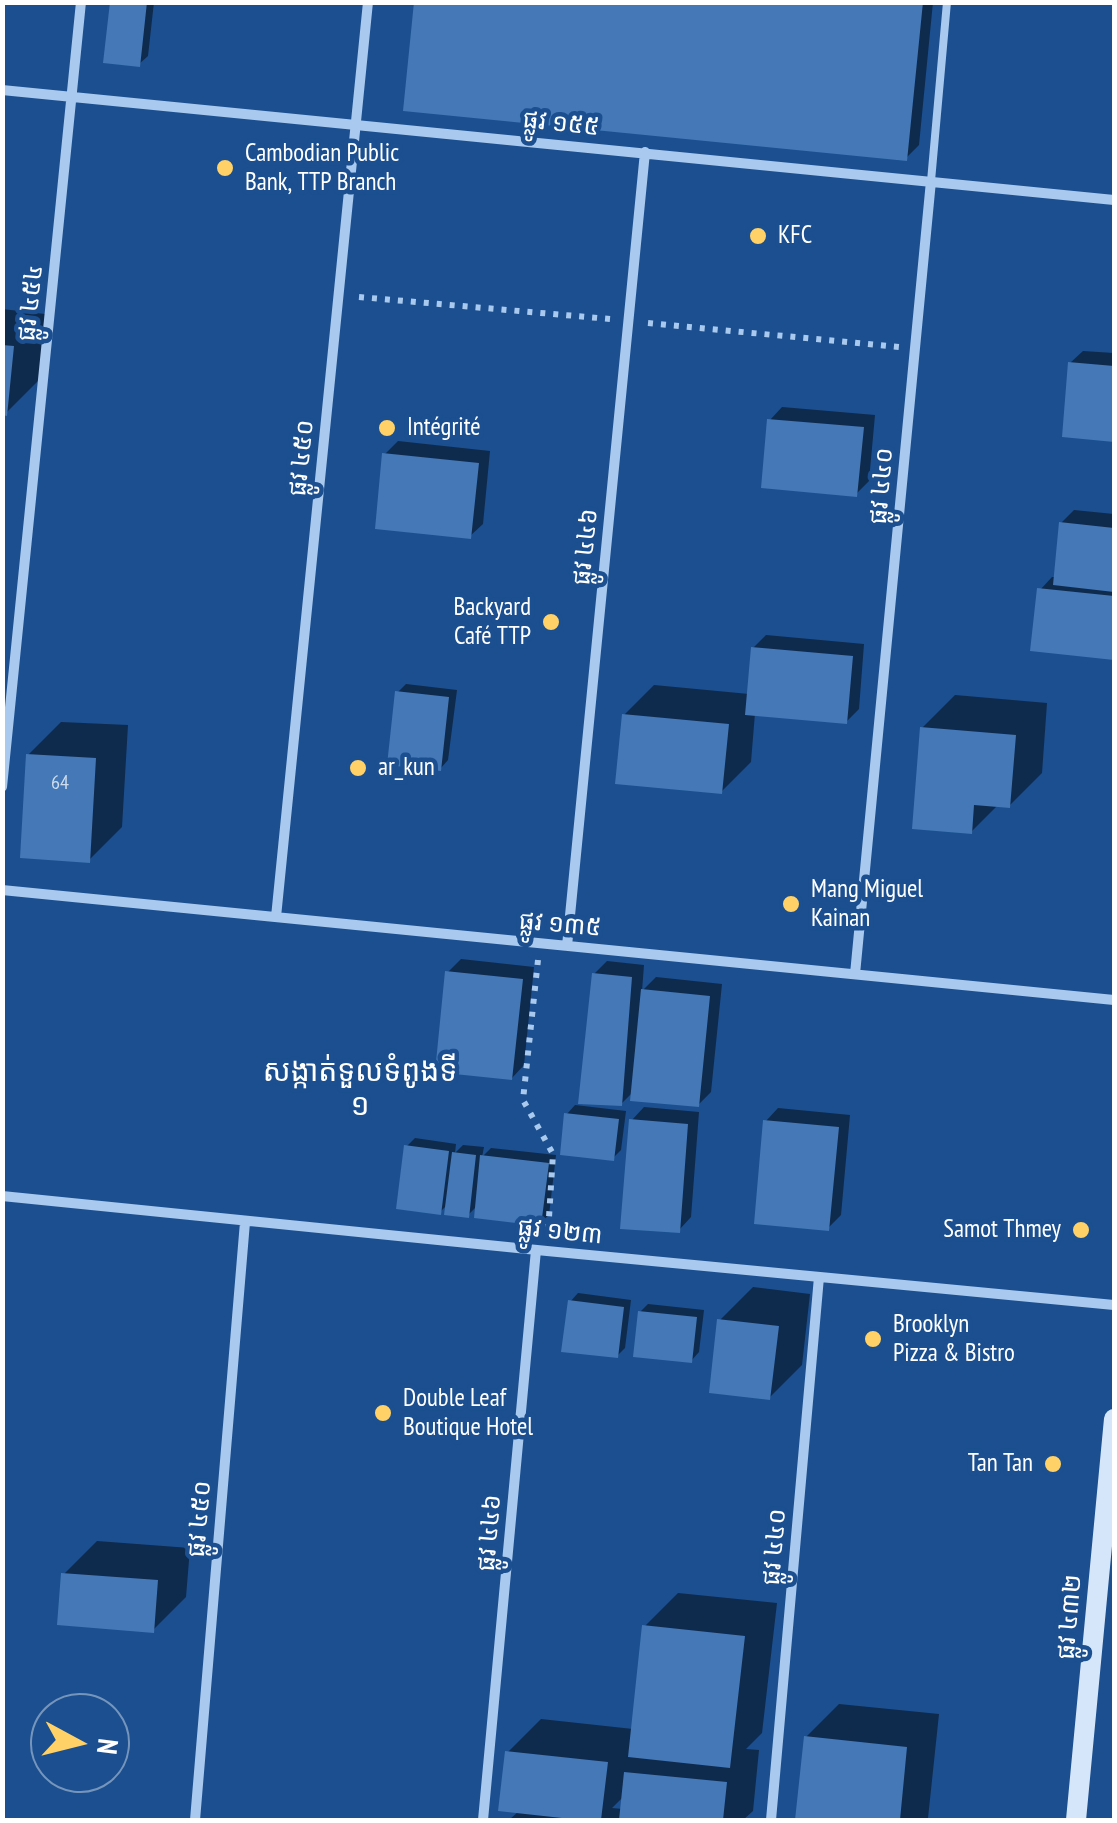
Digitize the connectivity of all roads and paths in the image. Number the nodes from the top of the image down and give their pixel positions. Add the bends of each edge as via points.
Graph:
1 (81, 2) edge
2 (368, 2) edge
3 (947, 2) edge
4 (2, 90) edge
5 (72, 97) junction
6 (356, 124) junction
7 (645, 152) junction
8 (930, 181) junction
9 (1114, 200) edge
10 (2, 786) edge
11 (2, 890) edge
12 (276, 918) junction
13 (540, 944) junction
14 (567, 946) junction
15 (855, 974) junction
16 (1114, 1000) edge
17 (2, 1196) edge
18 (245, 1222) junction
19 (542, 1251) junction
20 (819, 1277) junction
21 (1114, 1305) edge
22 (1114, 1419) edge
23 (196, 1820) edge
24 (483, 1820) edge
25 (771, 1820) edge
26 (1076, 1820) edge

1 - 5 street, ផ្លូវ ៤៥៤
2 - 6 street, ផ្លូវ ៤៥០
3 - 8 lane, ផ្លូវ ៤៤០
4 - 5 street, ផ្លូវ ១៥៥
5 - 6 street, ផ្លូវ ១៥៥
5 - 10 street, ផ្លូវ ៤៥៤
6 - 7 street, ផ្លូវ ១៥៥
6 - 12 street, ផ្លូវ ៤៥០
7 - 8 street, ផ្លូវ ១៥៥
7 - 14 street, ផ្លូវ ៤៤៦
8 - 9 street, ផ្លូវ ១៥៥
8 - 15 street, ផ្លូវ ៤៤០
11 - 12 street, ផ្លូវ ១៣៥
12 - 13 street, ផ្លូវ ១៣៥
13 - 14 street, ផ្លូវ ១៣៥
13 - 19 path via 524,1100 554,1154
14 - 15 street, ផ្លូវ ១៣៥
15 - 16 street, ផ្លូវ ១៣៥
17 - 18 street, ផ្លូវ ១២៣
18 - 19 street, ផ្លូវ ១២៣
18 - 23 street, ផ្លូវ ៤៥០
19 - 20 street, ផ្លូវ ១២៣
19 - 24 street, ផ្លូវ ៤៤៦
20 - 21 street, ផ្លូវ ១២៣
20 - 25 street, ផ្លូវ ៤៤០
22 - 26 street, ផ្លូវ ៤៣២

